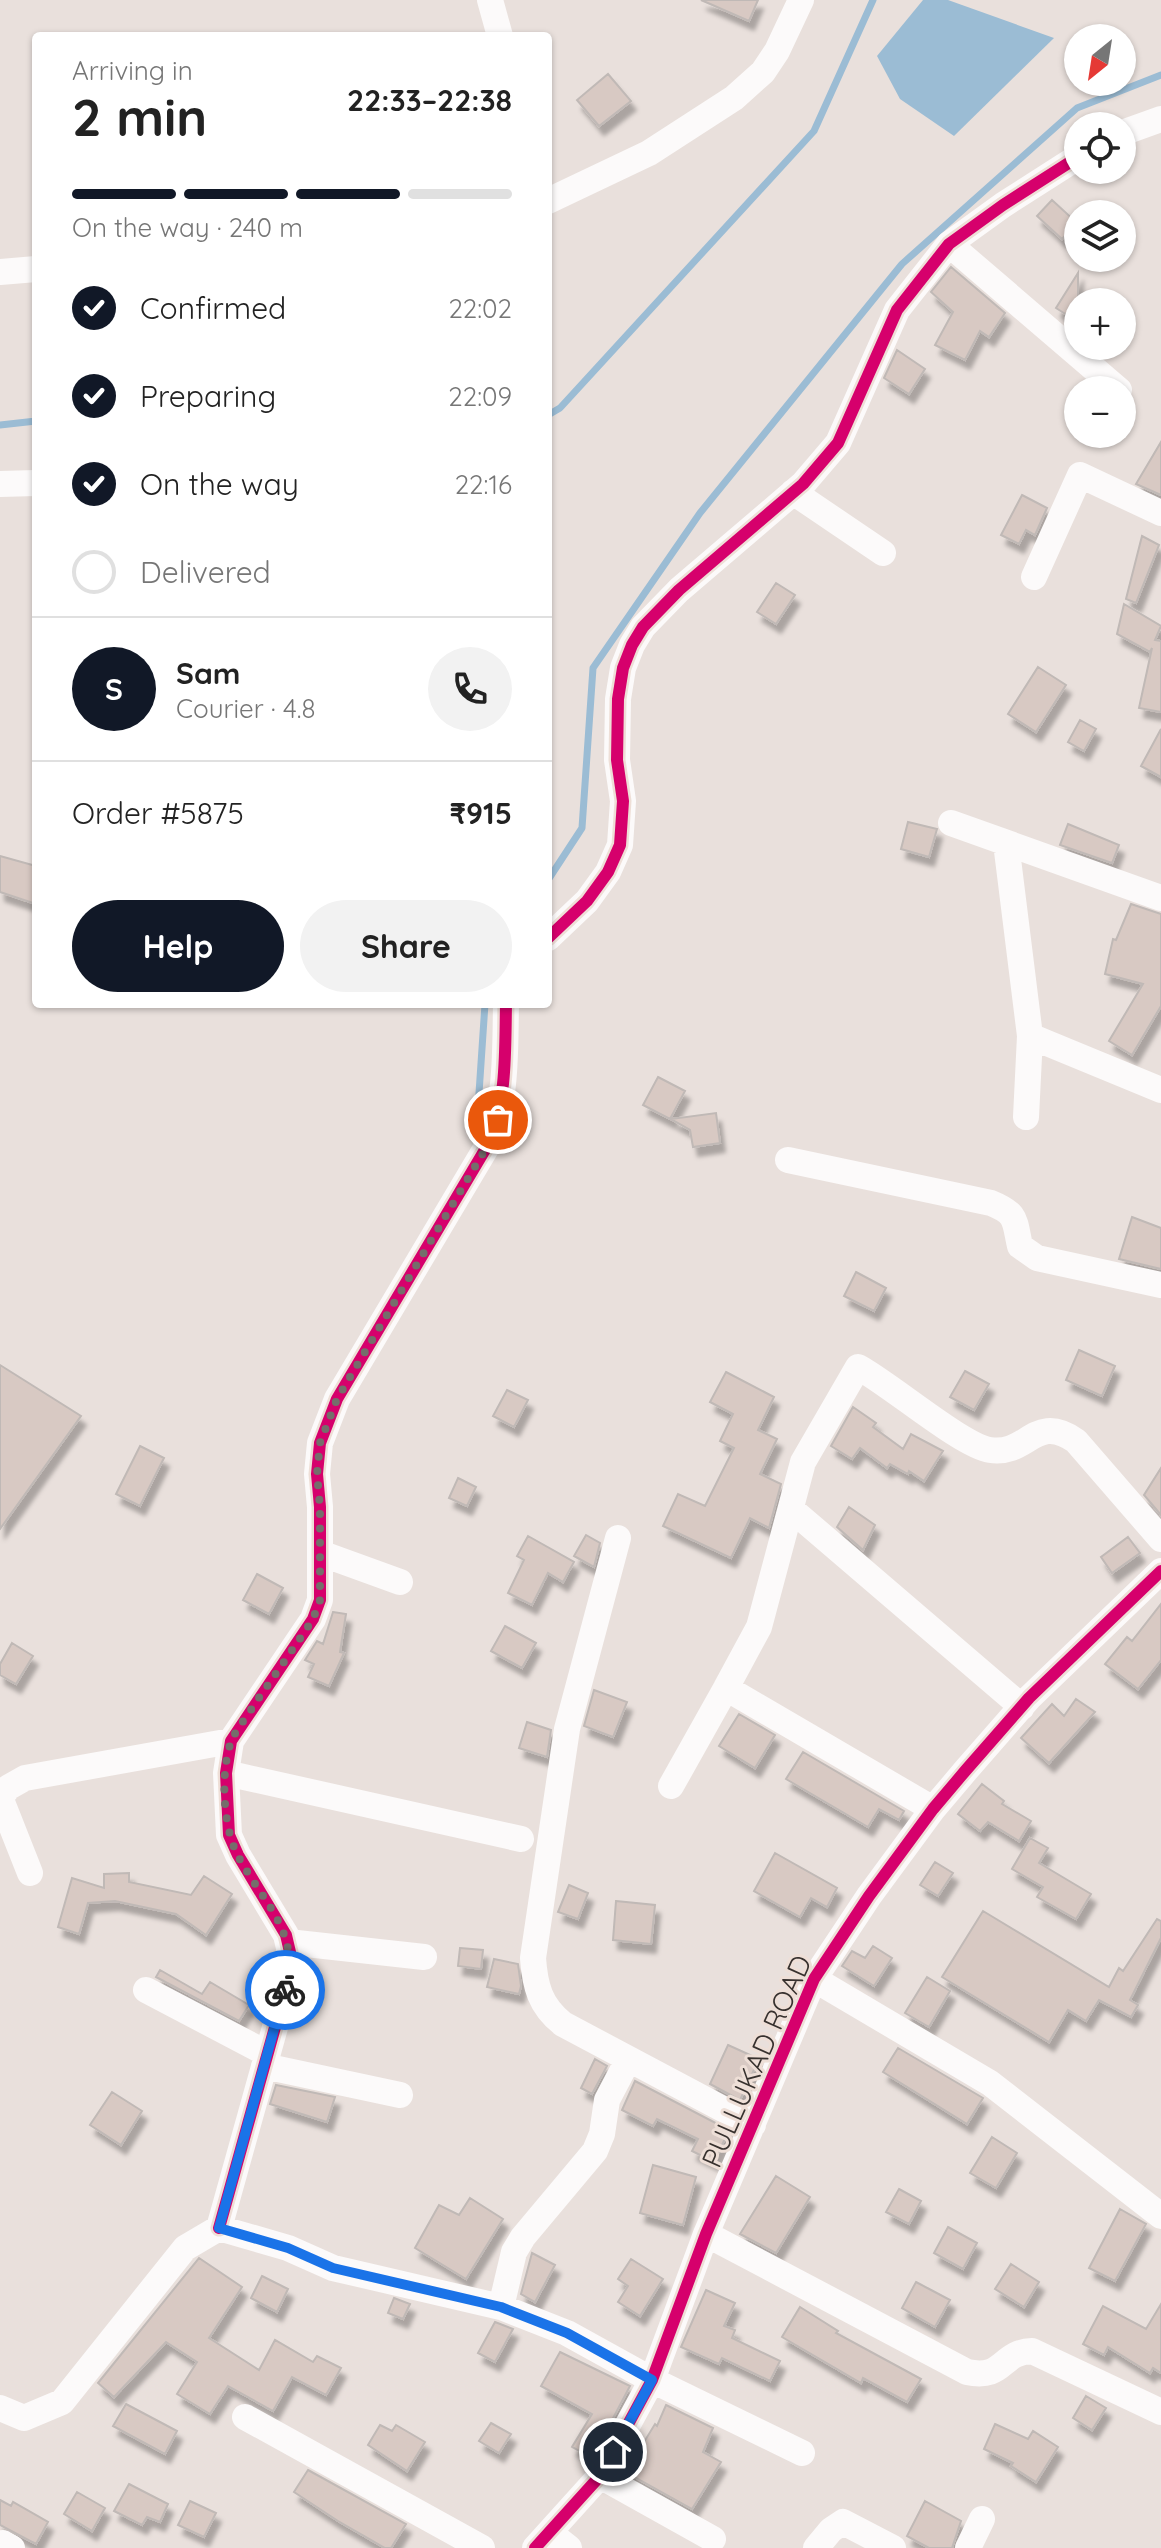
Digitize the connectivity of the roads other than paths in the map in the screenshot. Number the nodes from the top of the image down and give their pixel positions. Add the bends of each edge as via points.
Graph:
1 (490, 0) edge
2 (801, 0) edge
3 (499, 32) edge
4 (1161, 119) edge
5 (1136, 128) edge
6 (1064, 166) edge
7 (552, 199) edge
8 (949, 244) junction
9 (32, 269) edge
10 (0, 272) edge
11 (1103, 376) edge
12 (32, 483) edge
13 (0, 484) edge
14 (793, 492) junction
15 (1161, 513) edge
16 (883, 553) dead end
17 (1034, 577) dead end
18 (951, 823) dead end
19 (1006, 843) junction
20 (1161, 898) edge
21 (552, 934) edge
22 (506, 1008) edge
23 (1030, 1036) junction
24 (1161, 1090) edge
25 (1026, 1117) dead end
26 (788, 1160) dead end
27 (1161, 1285) edge
28 (791, 1509) junction
29 (618, 1538) dead end
30 (1161, 1539) edge
31 (320, 1553) junction
32 (1161, 1571) edge
33 (400, 1582) dead end
34 (726, 1688) junction
35 (1022, 1707) junction
36 (231, 1741) junction
37 (226, 1773) junction
38 (671, 1786) dead end
39 (933, 1809) junction
40 (521, 1839) dead end
41 (30, 1873) dead end
42 (288, 1942) junction
43 (424, 1957) dead end
44 (814, 1979) junction
45 (146, 1990) dead end
46 (265, 2060) junction
47 (628, 2060) junction
48 (400, 2095) dead end
49 (753, 2125) junction
50 (1161, 2216) edge
51 (219, 2228) junction
52 (706, 2234) junction
53 (501, 2307) junction
54 (652, 2380) junction
55 (0, 2408) edge
56 (1161, 2412) edge
57 (245, 2417) dead end
58 (802, 2453) dead end
59 (600, 2476) junction
60 (982, 2519) dead end
61 (713, 2539) dead end
62 (551, 2543) edge
63 (1, 2548) edge
64 (12, 2548) edge
65 (482, 2548) edge
66 (816, 2548) edge
67 (893, 2548) edge
68 (968, 2548) edge

1 - 3 street
2 - 7 street via 763,72 734,98 649,153
4 - 5 street
6 - 8 street
8 - 11 street
8 - 14 street via 897,310 838,443
9 - 10 street
12 - 13 street
14 - 16 street
14 - 21 street via 658,609 632,645 618,699 620,845 587,901
15 - 17 street via 1080,475
18 - 19 street
19 - 20 street
19 - 23 street
22 - 31 street via 504,1092 489,1143 337,1399 320,1443
23 - 24 street
23 - 25 street
26 - 27 street via 991,1203 1015,1218 1020,1246 1037,1258
28 - 30 street via 803,1462 858,1367 964,1439 990,1450 1014,1447 1052,1429 1066,1434
28 - 34 street via 759,1627
28 - 35 street
29 - 47 street via 567,1729 533,1958 548,2012
31 - 33 street
31 - 36 street via 320,1600 313,1619
32 - 35 street, PULLUKAD ROAD
34 - 38 street
34 - 39 street
35 - 39 street, PULLUKAD ROAD
36 - 37 street
36 - 41 street via 25,1778 9,1787 0,1797
37 - 40 street
37 - 42 street via 229,1835
39 - 44 street, PULLUKAD ROAD
42 - 43 street
42 - 46 street via 291,1970
44 - 49 street, PULLUKAD ROAD
44 - 50 street via 990,2083
45 - 46 street
46 - 48 street
46 - 51 street
47 - 49 street
47 - 53 street via 607,2100 595,2151 514,2252
49 - 52 street, PULLUKAD ROAD
51 - 53 street via 333,2268
51 - 55 street via 185,2248 62,2402 24,2418
52 - 54 street, PULLUKAD ROAD
52 - 56 street via 967,2372 984,2376 1021,2351 1032,2351
53 - 54 street via 567,2333
54 - 58 street
54 - 59 street, PULLUKAD ROAD
57 - 65 street
59 - 61 street
59 - 62 street, PULLUKAD ROAD
60 - 68 street
63 - 64 street via 3,2543
66 - 67 street via 843,2522

